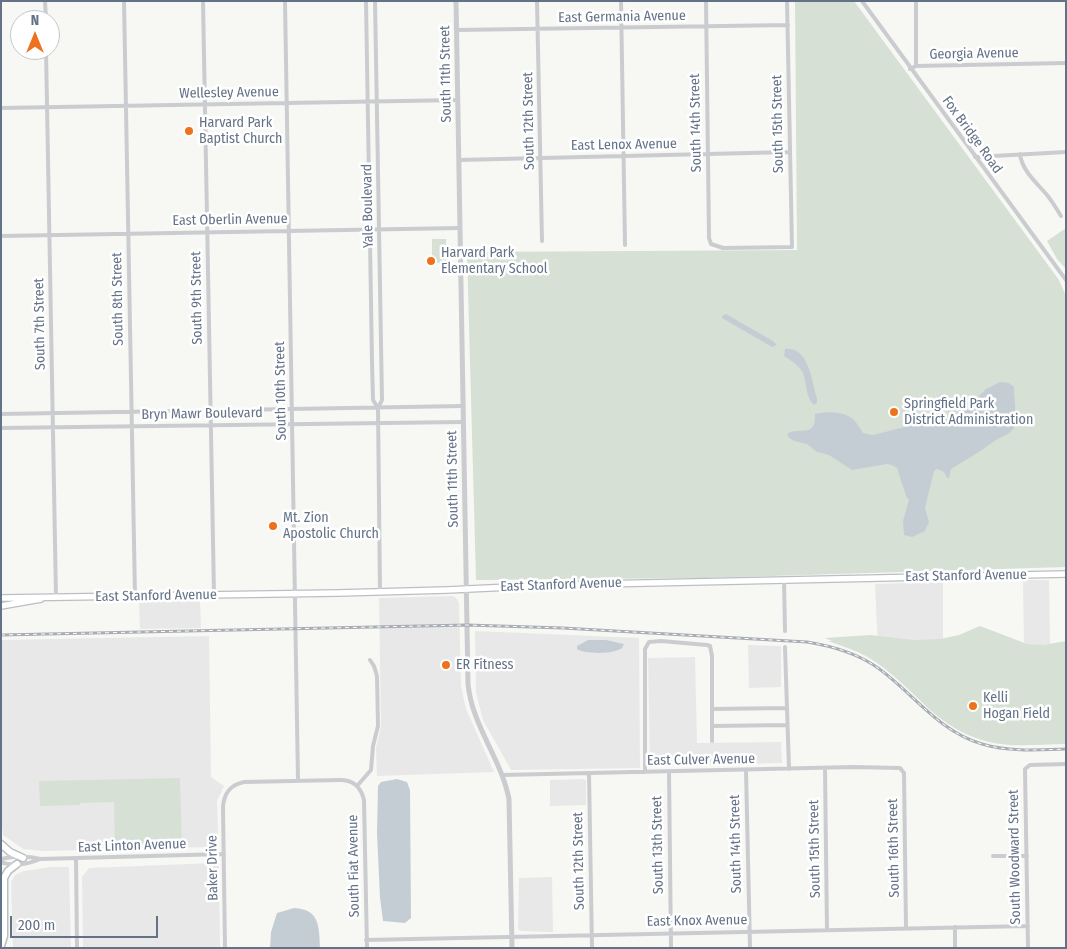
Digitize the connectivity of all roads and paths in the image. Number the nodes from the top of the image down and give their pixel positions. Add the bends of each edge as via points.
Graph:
1 (124, 1) edge
2 (203, 1) edge
3 (285, 1) edge
4 (366, 1) edge
5 (375, 1) edge
6 (456, 1) edge
7 (537, 1) edge
8 (622, 1) edge
9 (706, 1) edge
10 (788, 1) edge
11 (862, 1) edge
12 (916, 1) edge
13 (788, 24) junction
14 (706, 26) junction
15 (622, 28) junction
16 (457, 30) junction
17 (538, 30) junction
18 (46, 60) edge
19 (1066, 63) edge
20 (916, 66) junction
21 (910, 70) junction
22 (458, 100) junction
23 (377, 101) junction
24 (367, 102) junction
25 (287, 103) junction
26 (205, 105) junction
27 (126, 106) junction
28 (47, 107) junction
29 (1, 108) edge
30 (790, 152) junction
31 (1066, 152) edge
32 (708, 154) junction
33 (1020, 154) junction
34 (624, 156) junction
35 (975, 157) junction
36 (541, 158) junction
37 (459, 160) junction
38 (1061, 216) dead end
39 (460, 228) junction
40 (370, 229) junction
41 (379, 229) junction
42 (289, 231) junction
43 (207, 232) junction
44 (129, 234) junction
45 (50, 235) junction
46 (1, 236) edge
47 (542, 241) dead end
48 (711, 244) joint
49 (625, 245) dead end
50 (1065, 278) edge
51 (463, 406) junction
52 (378, 408) junction
53 (292, 409) junction
54 (210, 411) junction
55 (132, 412) junction
56 (53, 413) junction
57 (1, 414) edge
58 (463, 422) junction
59 (378, 423) junction
60 (292, 424) junction
61 (210, 425) junction
62 (132, 426) junction
63 (53, 427) junction
64 (1, 428) edge
65 (1066, 574) edge
66 (784, 580) junction
67 (466, 589) junction
68 (380, 592) junction
69 (295, 594) junction
70 (214, 595) junction
71 (135, 596) junction
72 (56, 597) junction
73 (1, 598) edge
74 (1, 606) edge
75 (785, 632) dead end
76 (785, 647) dead end
77 (370, 660) dead end
78 (786, 708) junction
79 (712, 709) junction
80 (787, 725) junction
81 (712, 726) junction
82 (712, 740) dead end
83 (1066, 764) edge
84 (825, 768) junction
85 (900, 768) joint
86 (789, 769) junction
87 (746, 770) junction
88 (645, 772) junction
89 (669, 772) junction
90 (590, 774) junction
91 (502, 775) junction
92 (298, 781) junction
93 (358, 786) junction
94 (1, 844) edge
95 (224, 854) junction
96 (993, 856) dead end
97 (1027, 856) junction
98 (23, 858) junction
99 (76, 858) junction
100 (40, 860) junction
101 (1, 861) edge
102 (17, 864) junction
103 (1028, 926) junction
104 (955, 927) junction
105 (906, 928) junction
106 (827, 930) junction
107 (749, 932) junction
108 (671, 933) junction
109 (592, 935) junction
110 (512, 938) junction
111 (366, 940) junction
112 (1, 946) edge
113 (77, 948) edge
114 (225, 948) edge
115 (366, 948) edge
116 (512, 948) edge
117 (592, 948) edge
118 (671, 948) edge
119 (750, 948) edge
120 (955, 948) edge
121 (1028, 948) edge

1 - 27 street, South 8th Street
2 - 26 street, South 9th Street
3 - 25 street, South 10th Street
4 - 24 street, Yale Boulevard
5 - 23 street, Yale Boulevard
6 - 16 street, South 11th Street
7 - 17 street, South 12th Street
8 - 15 street
9 - 14 street, South 14th Street
10 - 13 street, South 15th Street
11 - 21 street, Fox Bridge Road
12 - 20 street
13 - 14 street, East Germania Avenue
13 - 30 street, South 15th Street
14 - 15 street, East Germania Avenue
14 - 32 street, South 14th Street
15 - 17 street, East Germania Avenue
15 - 34 street
16 - 17 street, East Germania Avenue
16 - 22 street, South 11th Street
17 - 36 street, South 12th Street
18 - 28 street, South 7th Street
19 - 20 street, Georgia Avenue
20 - 21 street, Georgia Avenue
21 - 35 street, Fox Bridge Road
22 - 23 street, Wellesley Avenue
22 - 37 street, South 11th Street
23 - 24 street, Wellesley Avenue
23 - 41 street, Yale Boulevard
24 - 25 street, Wellesley Avenue
24 - 40 street, Yale Boulevard
25 - 26 street, Wellesley Avenue
25 - 42 street, South 10th Street
26 - 27 street, Wellesley Avenue
26 - 43 street, South 9th Street
27 - 28 street, Wellesley Avenue
27 - 44 street, South 8th Street
28 - 29 street, Wellesley Avenue
28 - 45 street, South 7th Street
30 - 32 street, East Lenox Avenue
30 - 48 street, South 15th Street via 792,247 723,248
31 - 33 street
32 - 34 street, East Lenox Avenue
32 - 48 street, South 14th Street via 708,232
33 - 35 street
33 - 38 street via 1029,173
34 - 36 street, East Lenox Avenue
34 - 49 street
35 - 50 street, Fox Bridge Road
36 - 37 street, East Lenox Avenue
36 - 47 street, South 12th Street
37 - 39 street, South 11th Street
39 - 41 street, East Oberlin Avenue
39 - 51 street, South 11th Street
40 - 41 street, East Oberlin Avenue
40 - 42 street, East Oberlin Avenue
40 - 52 street, Yale Boulevard via 373,400
41 - 52 street, Yale Boulevard via 382,400
42 - 43 street, East Oberlin Avenue
42 - 53 street, South 10th Street
43 - 44 street, East Oberlin Avenue
43 - 54 street, South 9th Street
44 - 45 street, East Oberlin Avenue
44 - 55 street, South 8th Street
45 - 46 street, East Oberlin Avenue
45 - 56 street, South 7th Street
51 - 52 street, Bryn Mawr Boulevard
51 - 58 street, South 11th Street
52 - 53 street, Bryn Mawr Boulevard
52 - 59 street, Yale Boulevard
53 - 54 street, Bryn Mawr Boulevard
53 - 60 street, South 10th Street
54 - 55 street, Bryn Mawr Boulevard
54 - 61 street, South 9th Street
55 - 56 street, Bryn Mawr Boulevard
55 - 62 street, South 8th Street
56 - 57 street, Bryn Mawr Boulevard
56 - 63 street, South 7th Street
58 - 59 street, Bryn Mawr Boulevard
58 - 67 street, South 11th Street
59 - 60 street, Bryn Mawr Boulevard
59 - 68 street, Yale Boulevard
60 - 61 street, Bryn Mawr Boulevard
60 - 69 street, South 10th Street
61 - 62 street, Bryn Mawr Boulevard
61 - 70 street, South 9th Street
62 - 63 street, Bryn Mawr Boulevard
62 - 71 street, South 8th Street
63 - 64 street, Bryn Mawr Boulevard
63 - 72 street, South 7th Street
65 - 66 main road, East Stanford Avenue
66 - 67 main road, East Stanford Avenue
66 - 75 street
67 - 68 main road, East Stanford Avenue
67 - 91 street, South 11th Street via 470,696 476,719
68 - 69 main road, East Stanford Avenue
69 - 70 main road, East Stanford Avenue
69 - 92 street, South 10th Street
70 - 71 main road, East Stanford Avenue
71 - 72 main road, East Stanford Avenue
72 - 73 main road, East Stanford Avenue
72 - 74 main road, East Stanford Avenue
76 - 78 street
77 - 93 street via 377,676 378,726 371,770
78 - 79 street
78 - 80 street
79 - 81 street
79 - 88 street via 710,646 661,641 646,644
80 - 81 street
80 - 86 street
81 - 82 street
83 - 97 street, South Woodward Street via 1026,766
84 - 85 street, East Culver Avenue
84 - 86 street, East Culver Avenue
84 - 106 street, South 15th Street
85 - 105 street, South 16th Street via 904,773
86 - 87 street, East Culver Avenue
87 - 89 street, East Culver Avenue
87 - 107 street, South 14th Street
88 - 89 street, East Culver Avenue
88 - 90 street, East Culver Avenue
89 - 108 street, South 13th Street
90 - 91 street, East Culver Avenue
90 - 109 street, South 12th Street
91 - 110 street, South 11th Street via 510,808
92 - 93 street via 343,780
92 - 95 street, Baker Drive via 244,782 228,790 223,803
93 - 111 street, South Fiat Avenue via 364,800
94 - 98 main road
95 - 99 street, East Linton Avenue
95 - 114 street, Baker Drive
96 - 97 street
97 - 103 street, South Woodward Street
98 - 100 street, East Linton Avenue
98 - 101 street, East Linton Avenue
99 - 100 street, East Linton Avenue
99 - 113 street
100 - 102 street, East Linton Avenue
101 - 102 street, East Linton Avenue
102 - 112 main road via 4,878 4,936
103 - 104 street, East Knox Avenue
103 - 121 street, South Woodward Street
104 - 105 street, East Knox Avenue
104 - 120 street
105 - 106 street, East Knox Avenue
106 - 107 street, East Knox Avenue
107 - 108 street, East Knox Avenue
107 - 119 street, South 14th Street
108 - 109 street, East Knox Avenue
108 - 118 street, South 13th Street
109 - 110 street, East Knox Avenue
109 - 117 street, South 12th Street
110 - 111 street, East Knox Avenue
110 - 116 street, South 11th Street
111 - 115 street, South Fiat Avenue

